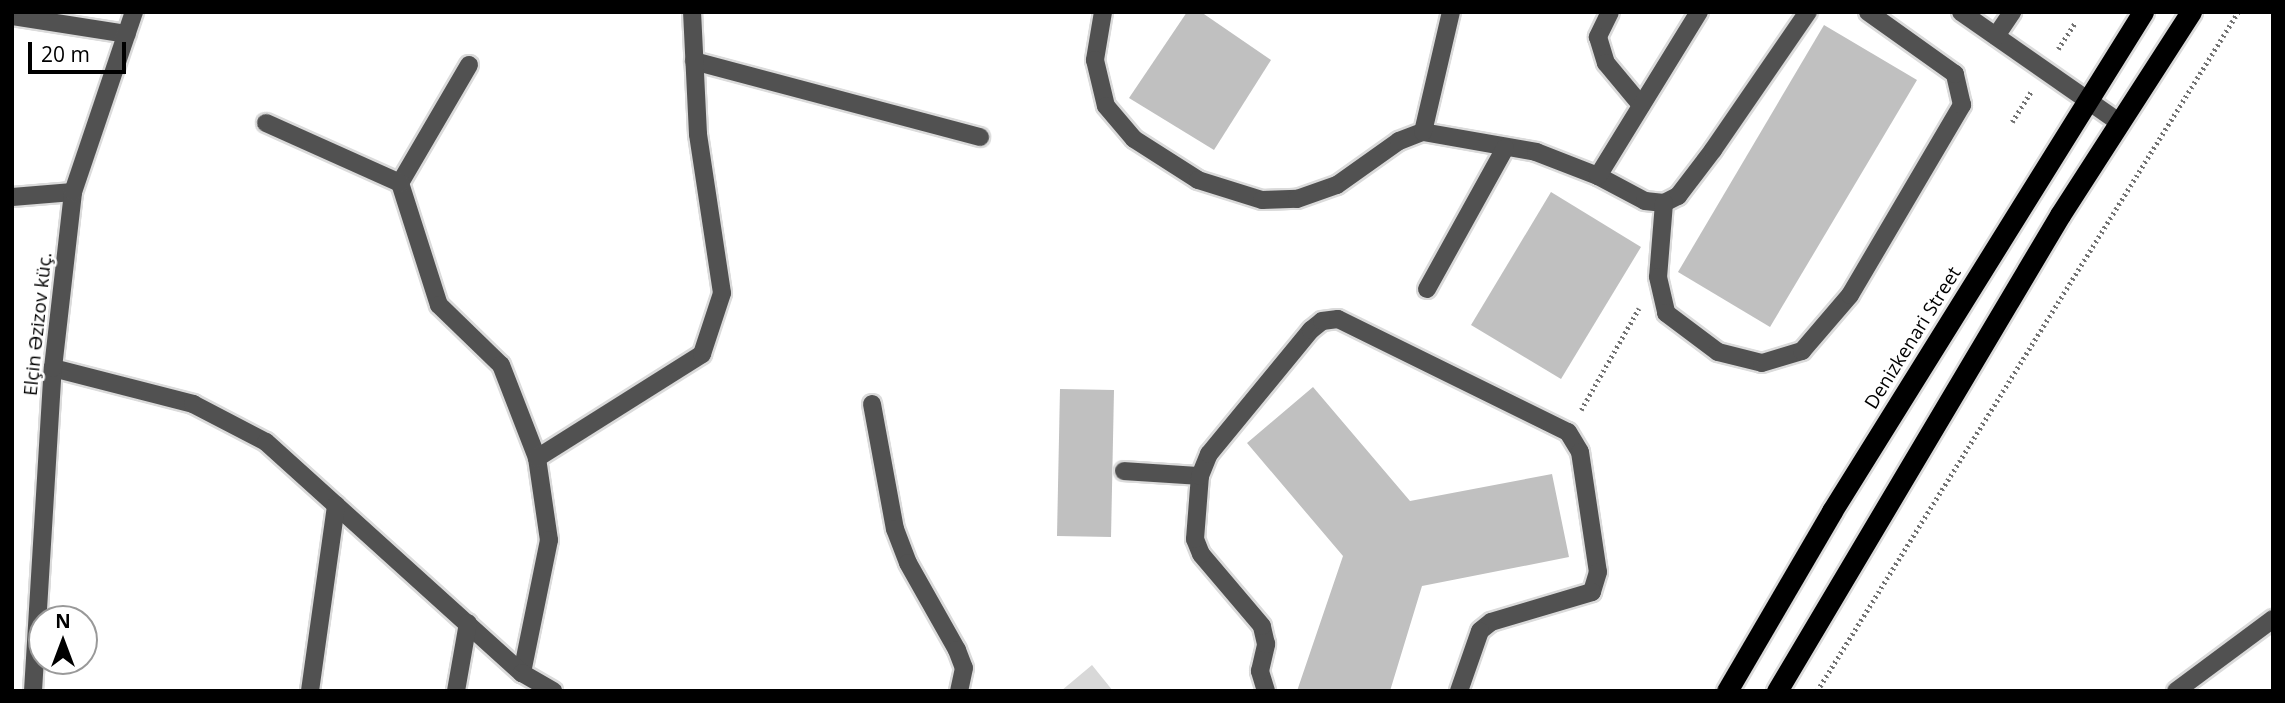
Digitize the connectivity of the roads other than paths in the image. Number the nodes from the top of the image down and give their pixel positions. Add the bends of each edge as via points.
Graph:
1 (134, 12) edge
2 (692, 12) edge
3 (1103, 12) edge
4 (1451, 12) edge
5 (1610, 12) edge
6 (1699, 12) edge
7 (1808, 12) edge
8 (1868, 12) edge
9 (1961, 12) edge
10 (2012, 12) edge
11 (2143, 12) edge
12 (2191, 12) edge
13 (12, 16) edge
14 (127, 34) junction
15 (1996, 36) junction
16 (694, 61) junction
17 (469, 65) dead end
18 (2087, 100) junction
19 (1640, 105) junction
20 (266, 123) dead end
21 (2120, 123) junction
22 (1423, 132) junction
23 (980, 137) dead end
24 (1505, 148) junction
25 (1598, 176) junction
26 (400, 183) junction
27 (73, 192) junction
28 (12, 197) edge
29 (1664, 203) junction
30 (1427, 289) dead end
31 (53, 368) junction
32 (872, 404) dead end
33 (537, 458) junction
34 (1124, 471) dead end
35 (1200, 476) junction
36 (337, 505) junction
37 (2273, 619) edge
38 (468, 623) junction
39 (522, 673) junction
40 (33, 691) edge
41 (310, 691) edge
42 (456, 691) edge
43 (552, 691) edge
44 (959, 691) edge
45 (1266, 691) edge
46 (1459, 691) edge
47 (1727, 691) edge
48 (1777, 691) edge
49 (2176, 691) edge

1 - 14 street, Elçin Əzizov küç.
2 - 16 street
3 - 22 street via 1095,60 1106,106 1135,139 1198,180 1262,200 1297,199 1337,185 1399,141
4 - 22 street
5 - 19 street via 1598,37 1606,63
6 - 19 street
7 - 29 street via 1713,150 1678,196
8 - 29 street via 1955,74 1962,105 1850,295 1802,351 1762,363 1718,352 1666,313 1658,277
9 - 15 street
10 - 15 street
11 - 18 highway, Denizkenari Street
12 - 21 highway
13 - 14 street
14 - 27 street, Elçin Əzizov küç.
15 - 18 street
16 - 23 street
16 - 33 street via 698,134 722,293 702,354
17 - 26 street
18 - 21 street
18 - 47 highway, Denizkenari Street via 1832,511
19 - 25 street
20 - 26 street
21 - 48 highway
22 - 24 street
24 - 25 street via 1536,152
24 - 30 street
25 - 29 street via 1645,201
26 - 33 street via 439,305 501,365
27 - 28 street
27 - 31 street, Elçin Əzizov küç.
31 - 36 street via 193,404 266,442
31 - 40 street, Elçin Əzizov küç.
32 - 44 street via 895,529 908,563 957,650 964,668
33 - 39 street via 548,540
34 - 35 street
35 - 45 street via 1195,539 1201,554 1262,626 1266,644 1260,671
35 - 46 street via 1209,454 1311,330 1322,321 1338,319 1568,432 1580,452 1598,572 1592,592 1491,622 1480,631
36 - 38 street
36 - 41 street
37 - 49 street
38 - 39 street
38 - 42 street
39 - 43 street

